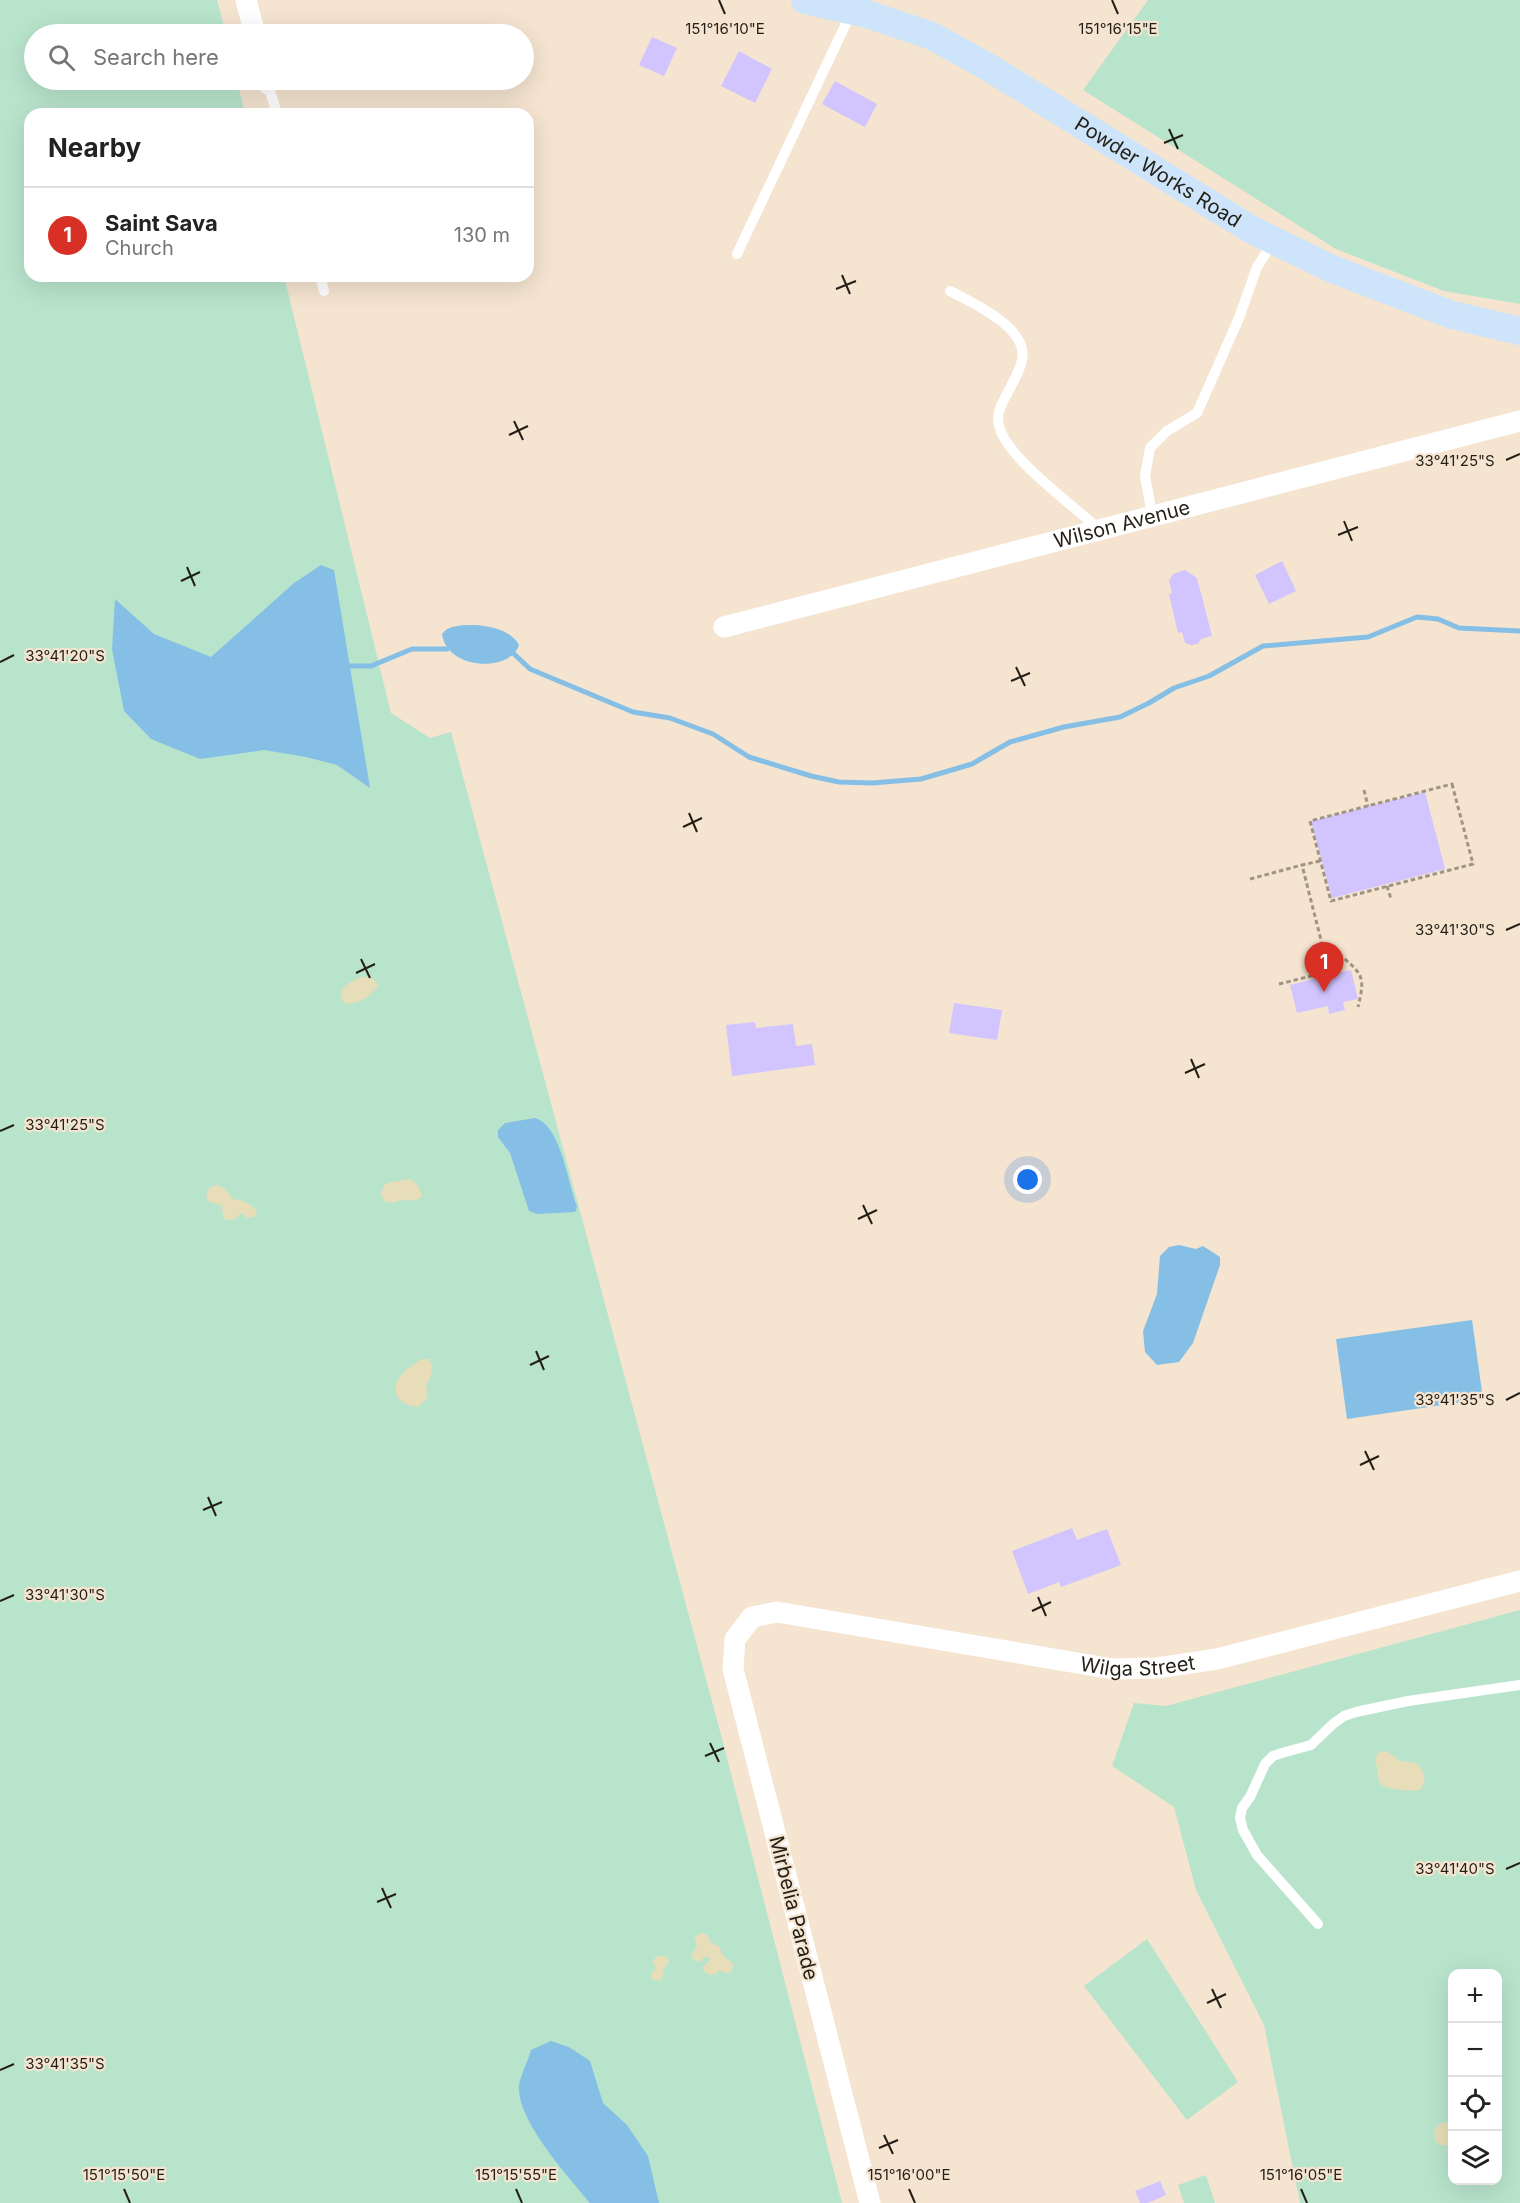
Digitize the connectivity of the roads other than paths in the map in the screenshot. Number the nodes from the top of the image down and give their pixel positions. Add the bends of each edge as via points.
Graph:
1 (246, 0) edge
2 (805, 0) edge
3 (852, 10) junction
4 (252, 24) edge
5 (270, 90) edge
6 (275, 108) edge
7 (1274, 241) junction
8 (737, 254) dead end
9 (322, 282) edge
10 (324, 291) dead end
11 (950, 291) dead end
12 (1520, 331) edge
13 (1520, 421) edge
14 (1149, 518) junction
15 (1101, 531) junction
16 (724, 627) dead end
17 (1520, 1581) edge
18 (752, 1617) joint
19 (1520, 1685) edge
20 (1318, 1924) dead end
21 (870, 2203) edge

1 - 4 street
2 - 3 main road, Powder Works Road
3 - 7 main road, Powder Works Road via 932,36
3 - 8 lane
5 - 6 lane
7 - 12 main road, Powder Works Road via 1332,269 1452,315
7 - 14 lane via 1257,267 1197,413 1167,431 1149,448 1145,476
9 - 10 lane
11 - 15 lane via 1006,324 1018,340 1023,358 998,411 1000,429 1031,471
13 - 14 street, Wilson Avenue
14 - 15 street, Wilson Avenue
15 - 16 street, Wilson Avenue
17 - 18 street, Wilga Street via 1217,1659 1157,1668 1113,1670 777,1612
18 - 21 street, Mirbelia Parade via 735,1639 733,1669
19 - 20 lane via 1356,1712 1333,1724 1311,1745 1282,1752 1265,1764 1242,1808 1243,1830 1257,1855

